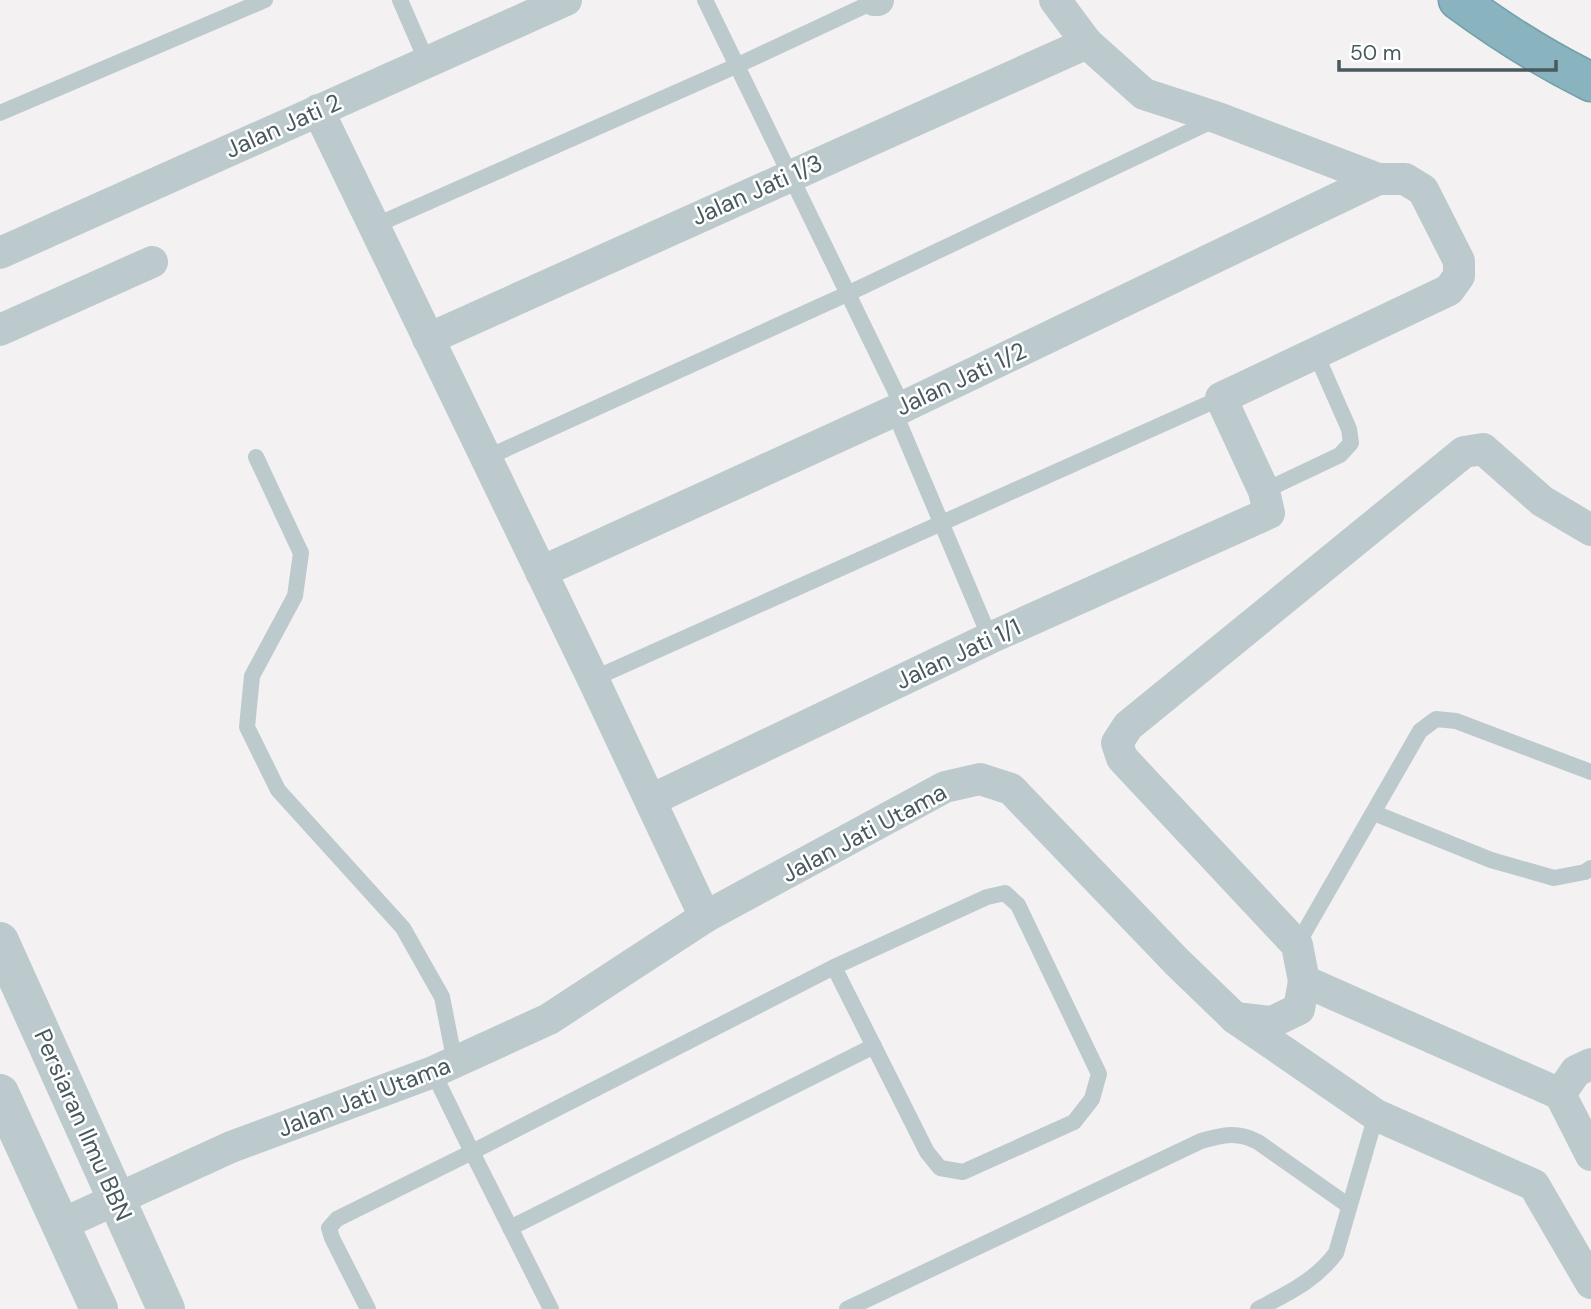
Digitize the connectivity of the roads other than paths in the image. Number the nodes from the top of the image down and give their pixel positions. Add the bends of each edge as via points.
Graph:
1 (265, 0) edge
2 (400, 0) edge
3 (566, 0) edge
4 (705, 0) edge
5 (876, 0) edge
6 (1055, 0) edge
7 (1458, 0) edge
8 (1087, 43) junction
9 (428, 62) junction
10 (736, 66) junction
11 (1591, 82) edge
12 (318, 110) junction
13 (0, 113) edge
14 (1218, 118) junction
15 (789, 175) junction
16 (1378, 179) junction
17 (374, 226) junction
18 (0, 253) edge
19 (152, 262) dead end
20 (847, 294) junction
21 (0, 330) edge
22 (428, 339) junction
23 (1316, 354) junction
24 (1222, 398) junction
25 (898, 409) junction
26 (256, 457) dead end
27 (486, 458) junction
28 (1266, 502) junction
29 (942, 524) junction
30 (1591, 530) edge
31 (541, 572) junction
32 (990, 638) junction
33 (593, 679) junction
34 (1591, 772) edge
35 (651, 800) junction
36 (1374, 813) junction
37 (1591, 869) edge
38 (705, 917) junction
39 (0, 941) edge
40 (1297, 945) junction
41 (834, 967) junction
42 (1304, 981) junction
43 (1235, 1018) junction
44 (874, 1046) junction
45 (1591, 1064) edge
46 (444, 1067) junction
47 (0, 1093) edge
48 (1560, 1094) junction
49 (1376, 1115) junction
50 (472, 1152) junction
51 (1591, 1155) edge
52 (117, 1201) junction
53 (1349, 1206) junction
54 (60, 1225) junction
55 (510, 1228) junction
56 (1591, 1283) edge
57 (99, 1309) edge
58 (166, 1309) edge
59 (368, 1309) edge
60 (551, 1309) edge
61 (847, 1309) edge
62 (1258, 1309) edge

1 - 13 lane
2 - 9 lane
3 - 9 street, Jalan Jati 2
4 - 10 lane
5 - 10 lane
6 - 8 street
7 - 11 highway via 1552,63
8 - 14 street via 1144,94
8 - 15 street, Jalan Jati 1/3
9 - 12 street, Jalan Jati 2
10 - 15 lane
10 - 17 lane
12 - 17 street
12 - 18 street, Jalan Jati 2
14 - 16 street
14 - 20 lane
15 - 20 lane
15 - 22 street, Jalan Jati 1/3
16 - 23 street via 1405,178 1423,190 1459,261 1459,276 1449,290
16 - 25 street, Jalan Jati 1/2
17 - 22 street
19 - 21 street
20 - 25 lane
20 - 27 lane
22 - 27 street
23 - 24 street
23 - 28 lane via 1351,443 1340,455
24 - 28 street
24 - 29 lane
25 - 29 lane
25 - 31 street, Jalan Jati 1/2
26 - 46 lane via 301,553 295,596 253,676 247,726 278,790 403,928 442,996
27 - 31 street
28 - 32 street, Jalan Jati 1/1
29 - 32 lane
29 - 33 lane
30 - 40 street via 1542,501 1483,449 1464,452 1128,726 1117,743 1122,758
31 - 33 street
32 - 35 street, Jalan Jati 1/1
33 - 35 street
34 - 36 lane via 1456,721 1436,719 1420,731
35 - 38 street
36 - 37 lane via 1490,860 1554,878
36 - 40 lane
38 - 43 street, Jalan Jati Utama via 945,787 980,779 1011,789
38 - 46 street, Jalan Jati Utama via 549,1019
39 - 52 street, Persiaran Ilmu BBN
40 - 42 street
41 - 44 lane
41 - 44 lane via 1005,893 1018,905 1099,1074 1092,1099 1074,1122 963,1172 940,1168 927,1152
41 - 50 lane
42 - 43 street via 1299,1009 1272,1022
42 - 48 street
43 - 49 street, Jalan Jati Utama
44 - 55 lane
45 - 48 street via 1576,1071
46 - 50 lane
46 - 52 street, Jalan Jati Utama via 231,1147
47 - 54 street
48 - 51 street
49 - 53 lane
49 - 56 street, Jalan Jati Utama via 1534,1185
50 - 55 lane
50 - 59 lane via 337,1219 329,1228
52 - 54 street, Jalan Jati Utama
52 - 58 street, Persiaran Ilmu BBN
53 - 61 lane via 1258,1142 1227,1133 1200,1141
53 - 62 lane via 1336,1253 1325,1269
54 - 57 street
55 - 60 lane

